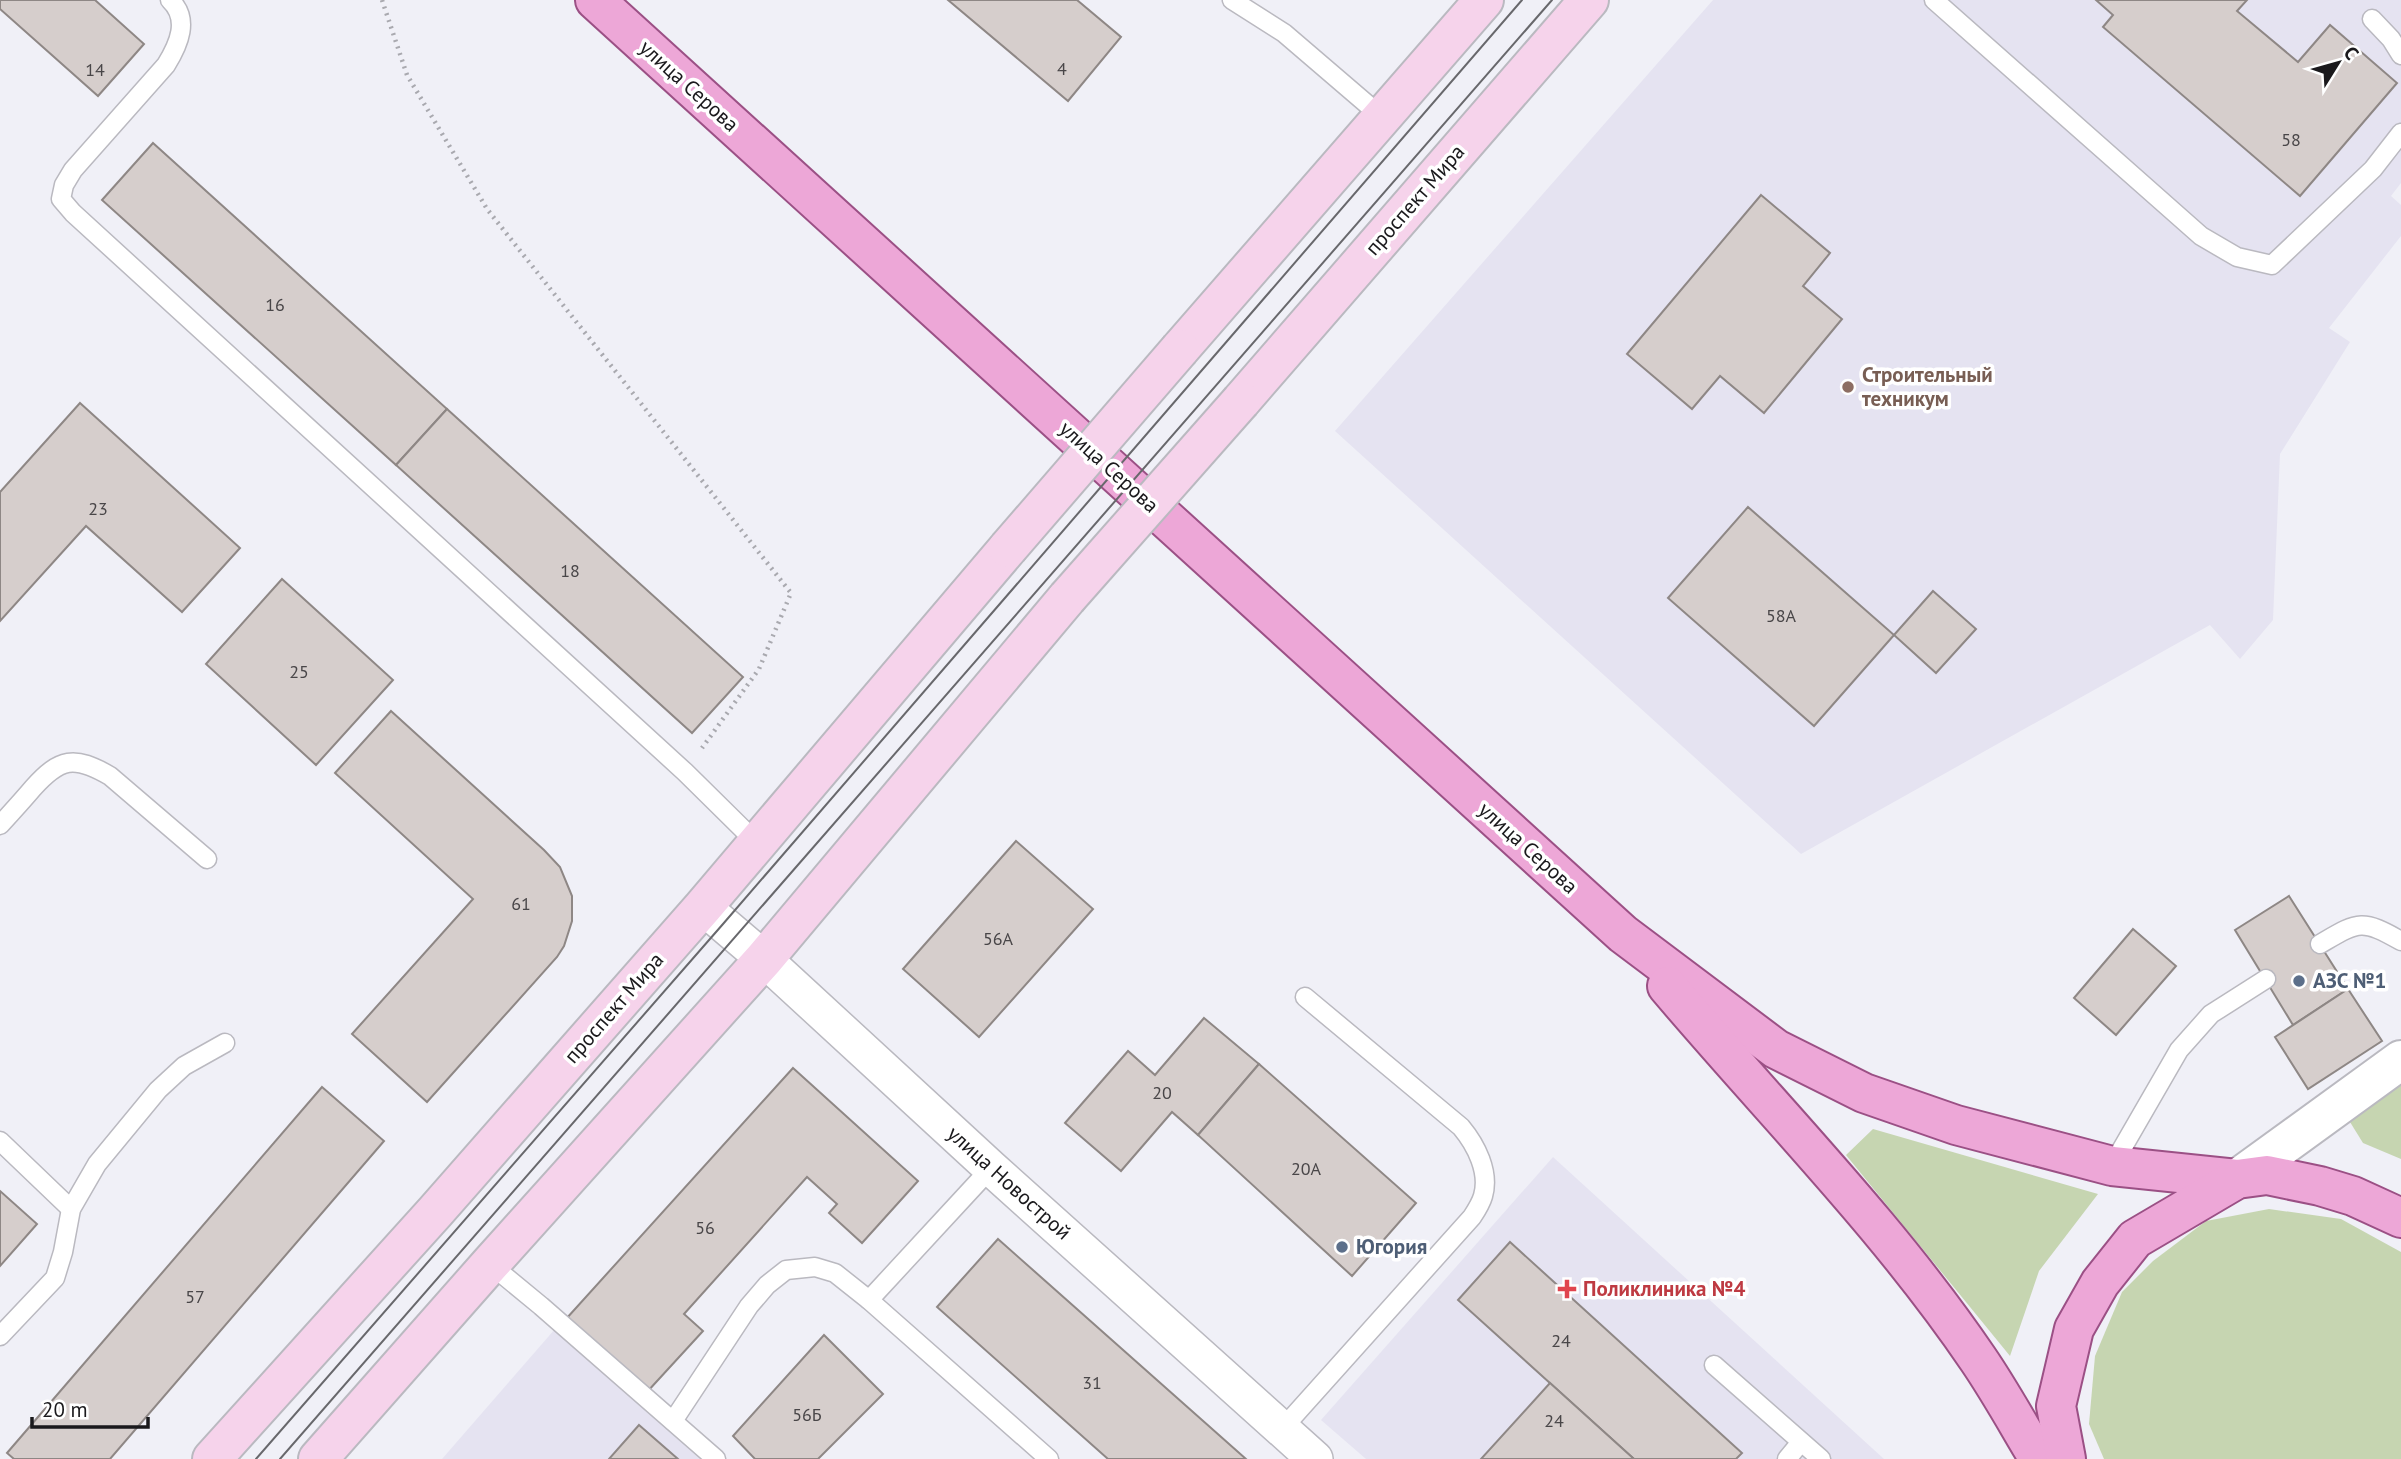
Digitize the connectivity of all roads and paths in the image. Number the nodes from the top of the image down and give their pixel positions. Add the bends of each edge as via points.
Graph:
1 (170, 0) edge
2 (382, 0) edge
3 (595, 0) edge
4 (1231, 0) edge
5 (1484, 0) edge
6 (1589, 0) edge
7 (1934, 0) edge
8 (2372, 19) dead end
9 (2401, 55) edge
10 (1382, 117) junction
11 (2401, 133) edge
12 (685, 772) junction
13 (0, 825) edge
14 (757, 843) junction
15 (207, 859) dead end
16 (703, 907) junction
17 (1623, 934) junction
18 (2401, 941) edge
19 (2320, 944) dead end
20 (764, 959) junction
21 (2266, 979) dead end
22 (1305, 997) dead end
23 (225, 1044) dead end
24 (2401, 1060) edge
25 (0, 1141) edge
26 (2112, 1166) junction
27 (991, 1168) junction
28 (2237, 1179) junction
29 (71, 1209) junction
30 (2401, 1217) edge
31 (490, 1264) junction
32 (869, 1300) junction
33 (0, 1336) edge
34 (1714, 1364) dead end
35 (673, 1421) junction
36 (1282, 1429) junction
37 (1801, 1442) junction
38 (212, 1459) edge
39 (318, 1459) edge
40 (716, 1459) edge
41 (1049, 1459) edge
42 (1315, 1459) edge
43 (1787, 1459) edge
44 (1821, 1459) edge
45 (2039, 1459) edge
46 (2066, 1459) edge

1 - 12 lane via 182,26 176,49 73,170 61,199
2 - 12 path via 407,75 487,209 791,593 759,669
3 - 17 main road, улица Серова
4 - 10 lane via 1284,33
5 - 10 main road
6 - 20 main road, проспект Мира, bridge via 1067,598
7 - 11 lane via 2201,236 2237,257 2272,265 2373,169
8 - 9 lane
10 - 14 main road, проспект Мира, bridge
12 - 14 lane
13 - 15 lane via 49,771 76,763 110,776
14 - 16 main road, проспект Мира
16 - 20 street, улица Новострой
16 - 38 main road, проспект Мира
17 - 26 main road via 1776,1049 1864,1093 1956,1125
17 - 45 main road via 1918,1278 1978,1359
18 - 19 lane via 2383,930 2353,925
20 - 27 street, улица Новострой
20 - 31 main road
21 - 26 lane via 2211,1014 2179,1050
22 - 36 lane via 1461,1126 1473,1141 1485,1178 1483,1198 1472,1217
23 - 29 lane via 184,1066 158,1090 97,1164
24 - 28 street
25 - 29 lane
26 - 28 main road
27 - 32 lane
27 - 36 street, улица Новострой
28 - 30 main road via 2266,1175 2320,1186
28 - 46 main road via 2136,1239 2100,1283 2074,1329 2056,1406
29 - 33 lane via 55,1278
31 - 35 lane
31 - 39 main road
32 - 35 lane via 835,1273 815,1267 786,1270 750,1307
32 - 41 lane
34 - 37 lane
35 - 40 lane
36 - 42 street, улица Новострой
37 - 43 lane
37 - 44 lane

